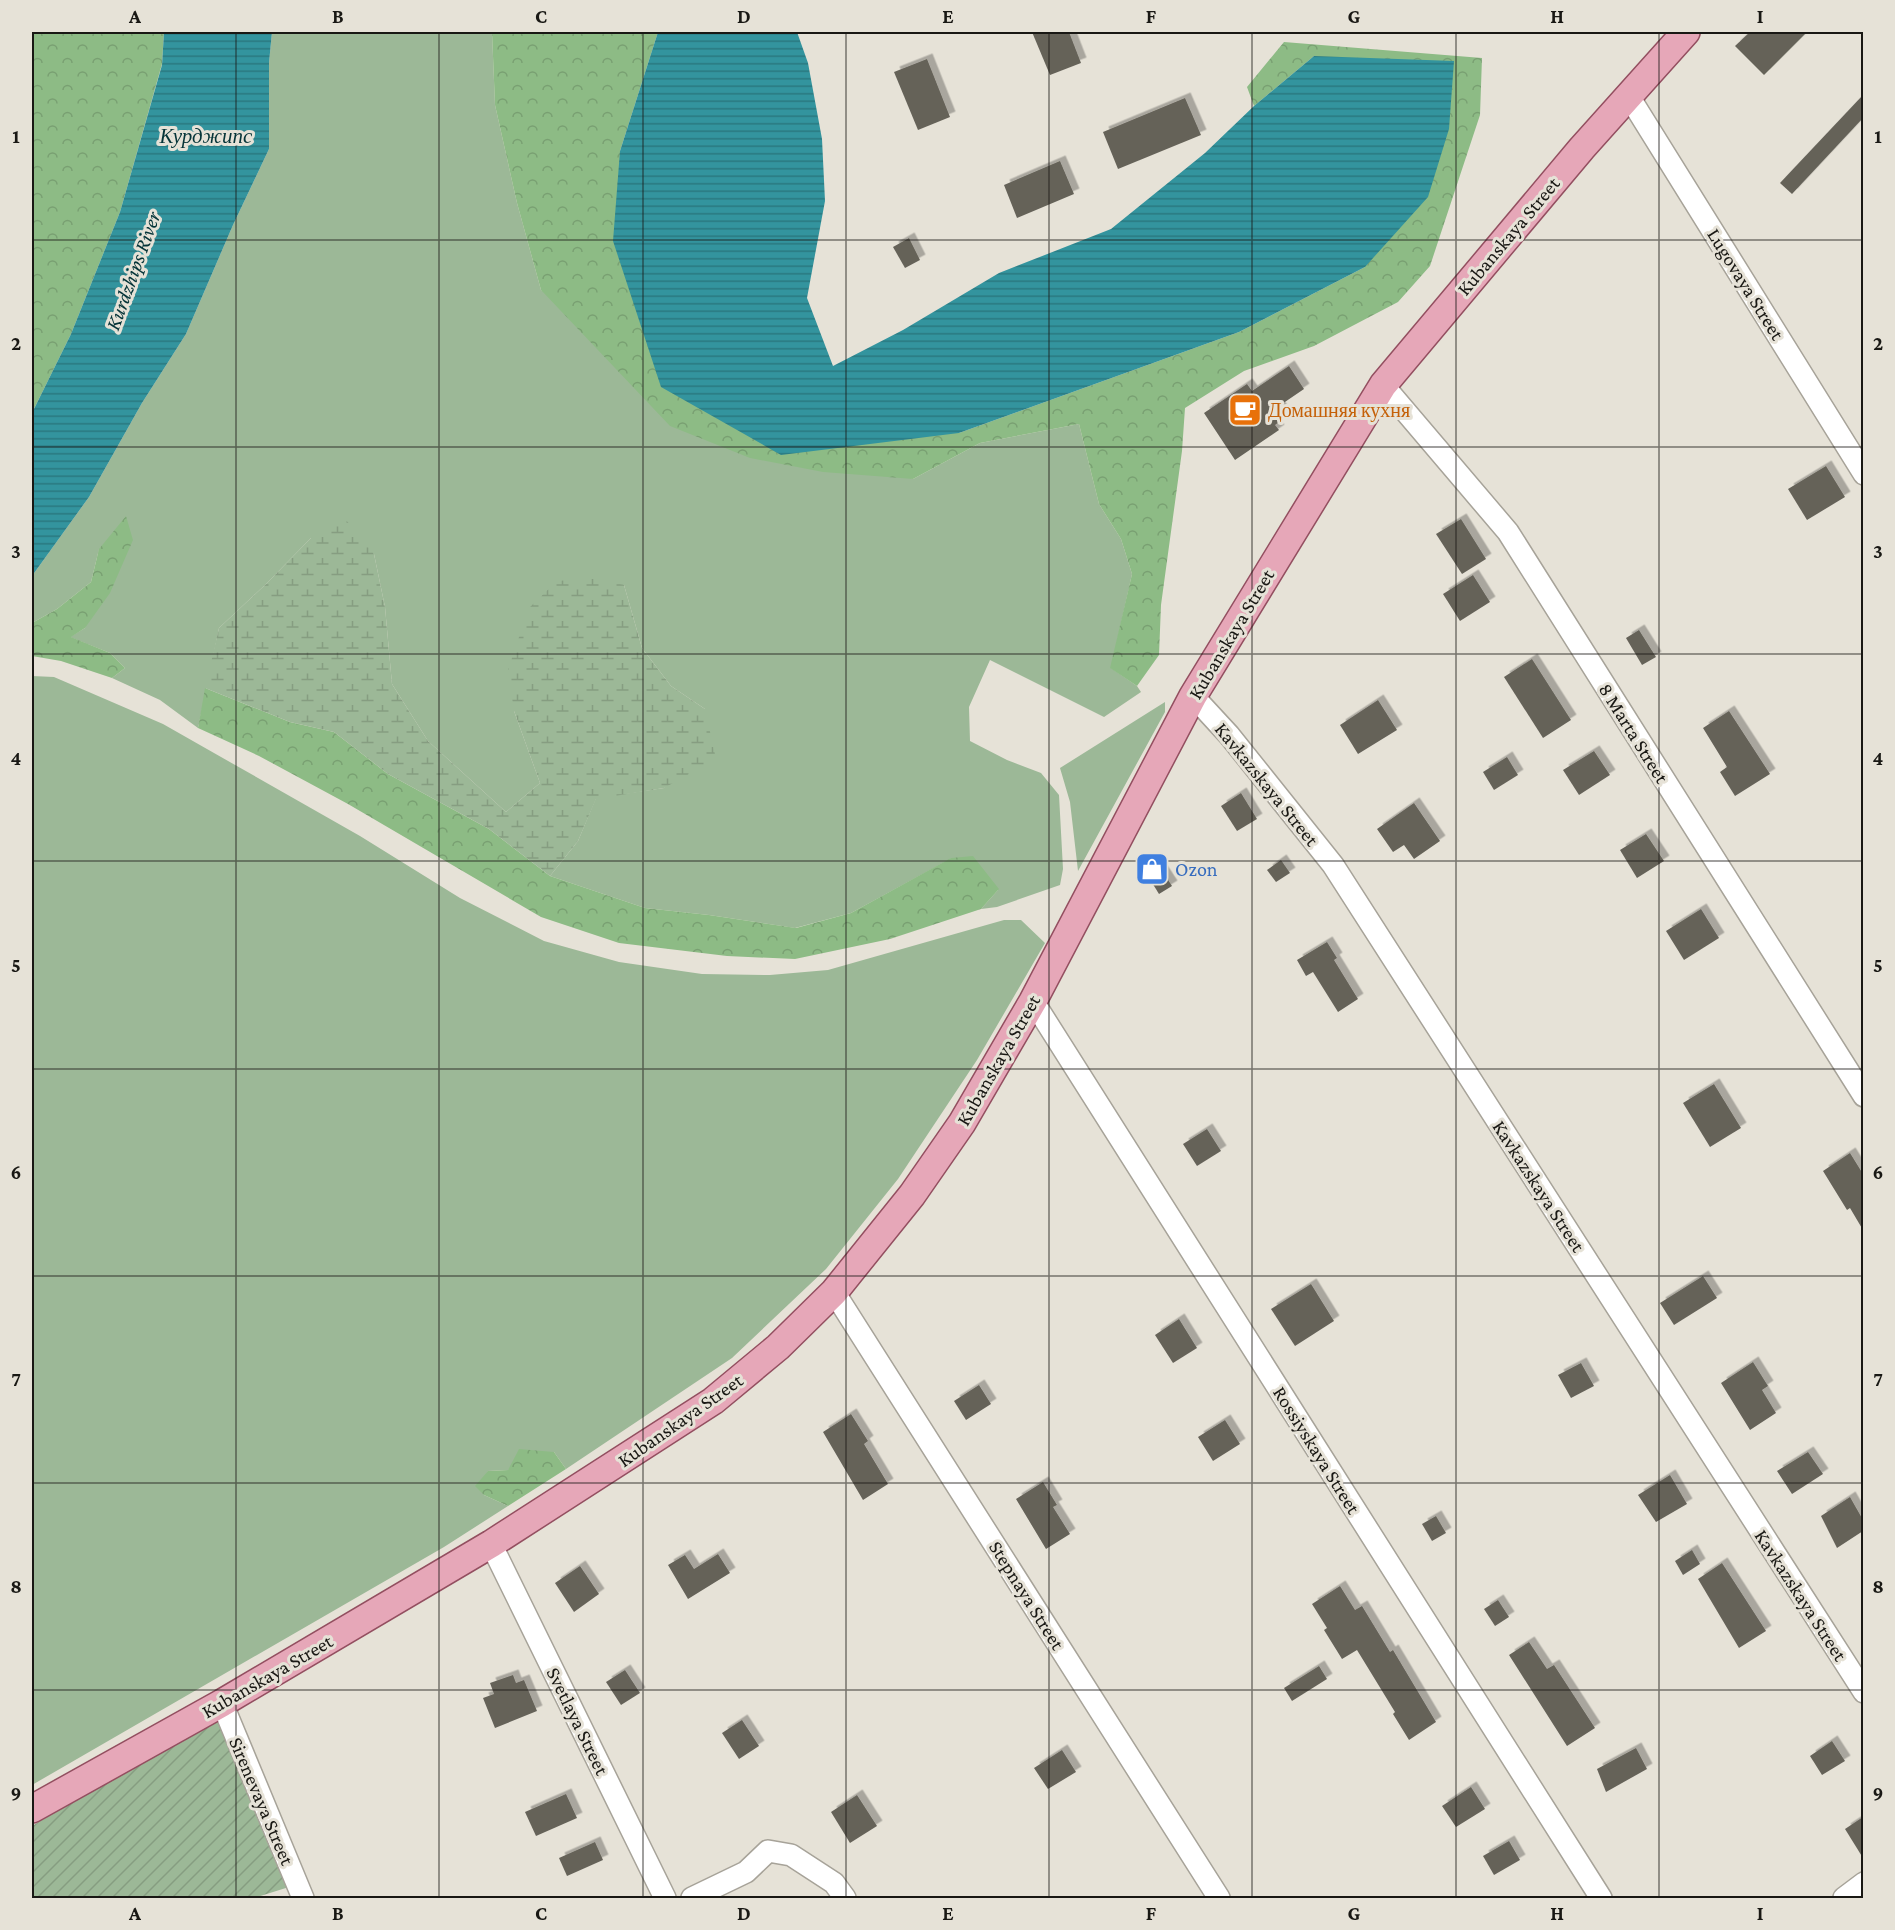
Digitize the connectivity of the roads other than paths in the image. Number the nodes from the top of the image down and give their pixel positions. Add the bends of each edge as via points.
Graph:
1 (1686, 32) edge
2 (1628, 95) junction
3 (1383, 385) junction
4 (1863, 474) edge
5 (1193, 696) junction
6 (1033, 1001) junction
7 (1863, 1096) edge
8 (834, 1292) junction
9 (491, 1544) junction
10 (1863, 1692) edge
11 (222, 1703) junction
12 (32, 1809) edge
13 (1863, 1883) edge
14 (303, 1899) edge
15 (665, 1899) edge
16 (692, 1899) edge
17 (845, 1899) edge
18 (1219, 1899) edge
19 (1601, 1899) edge
20 (1844, 1899) edge

1 - 2 main road, Kubanskaya Street
2 - 3 main road, Kubanskaya Street
2 - 4 street, Lugovaya Street
3 - 5 main road, Kubanskaya Street
3 - 7 street, 8 Marta Street via 1508,532
5 - 6 main road, Kubanskaya Street
5 - 10 street, Kavkazskaya Street via 1333,865
6 - 8 main road, Kubanskaya Street via 962,1123 912,1195
6 - 19 street, Rossiyskaya Street
8 - 9 main road, Kubanskaya Street via 778,1347 713,1401
8 - 18 street, Stepnaya Street
9 - 11 main road, Kubanskaya Street
9 - 15 street, Svetlaya Street
11 - 12 main road, Kubanskaya Street
11 - 14 street, Sirenevaya Street
13 - 20 street
16 - 17 street via 746,1872 768,1851 791,1855 834,1883

